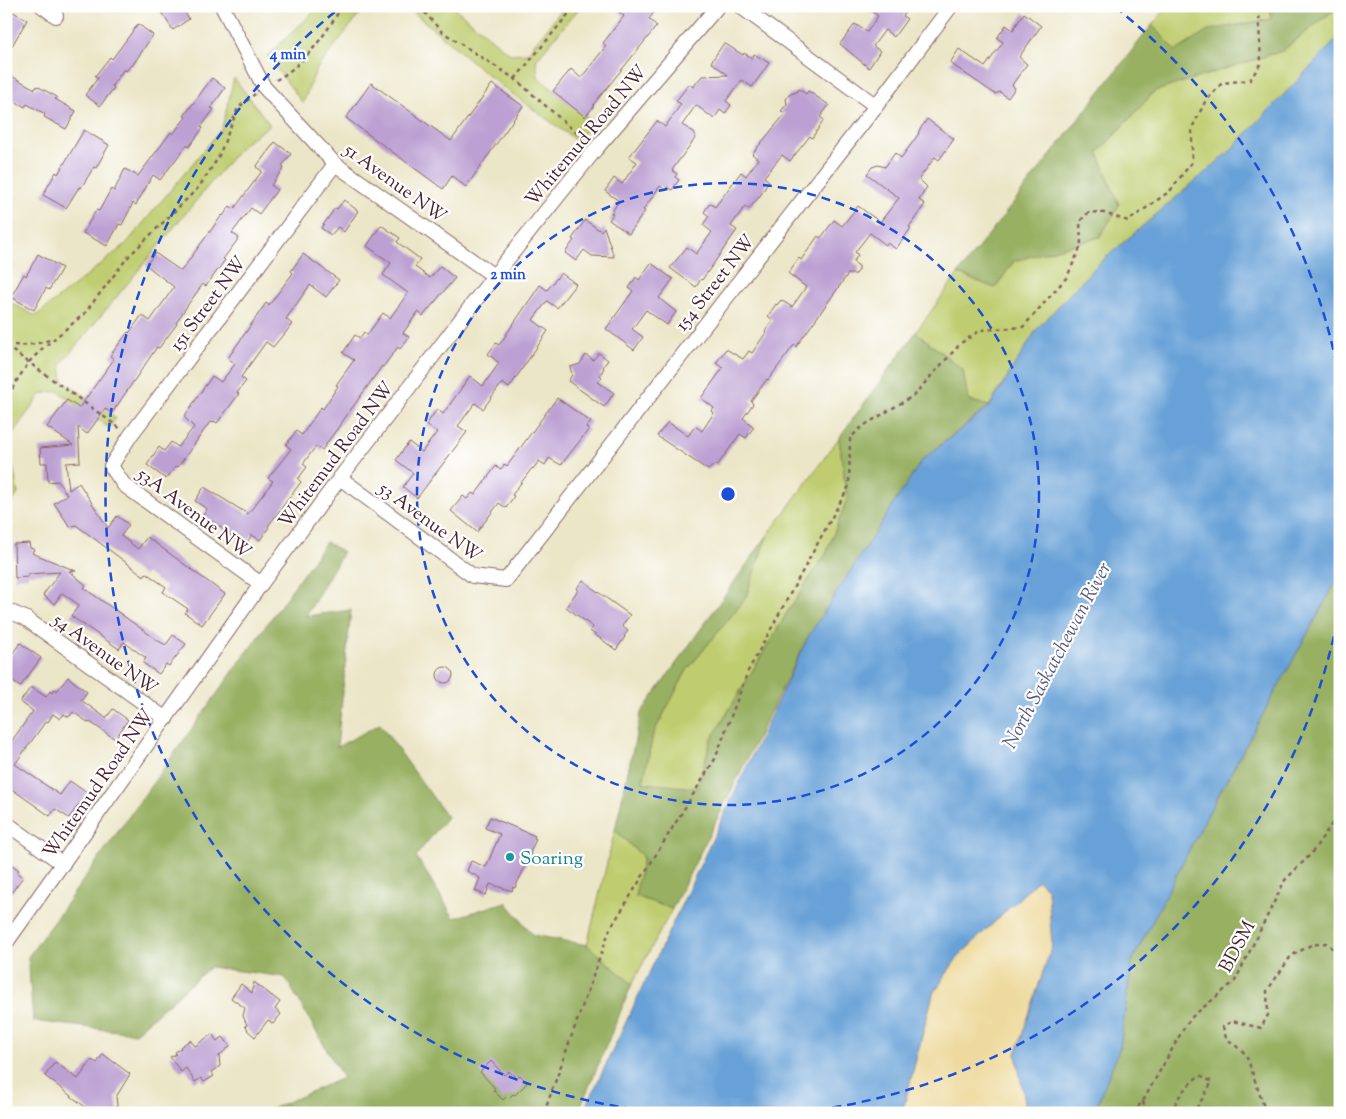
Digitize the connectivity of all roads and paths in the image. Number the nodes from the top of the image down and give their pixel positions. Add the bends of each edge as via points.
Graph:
1 (42, 6) edge
2 (222, 6) edge
3 (342, 6) edge
4 (419, 6) edge
5 (575, 6) edge
6 (718, 6) edge
7 (740, 6) edge
8 (951, 6) edge
9 (1260, 6) edge
10 (56, 16) dead end
11 (515, 79) junction
12 (264, 87) junction
13 (876, 106) junction
14 (595, 150) junction
15 (335, 164) junction
16 (494, 276) junction
17 (57, 338) junction
18 (6, 345) edge
19 (29, 362) junction
20 (6, 404) edge
21 (130, 436) junction
22 (111, 466) joint
23 (340, 478) junction
24 (506, 580) joint
25 (261, 584) junction
26 (6, 610) edge
27 (166, 719) junction
28 (1340, 812) edge
29 (6, 823) edge
30 (63, 864) junction
31 (6, 943) edge
32 (1340, 954) edge
33 (1143, 1101) junction
34 (544, 1113) edge
35 (1133, 1113) edge
36 (1145, 1113) edge
37 (1174, 1113) edge
38 (1194, 1113) edge
39 (1266, 1113) edge

1 - 10 street
2 - 12 street, 51 Avenue NW
3 - 12 path via 306,56 288,73
4 - 11 path via 441,31
5 - 11 path
6 - 14 street, Whitemud Road NW
7 - 13 street
8 - 13 street, 154 Street NW
9 - 34 path via 1261,63 1250,80 1222,83 1205,102 1192,128 1192,162 1170,191 1128,221 1089,212 1080,221 1080,246 1067,277 1023,327 981,330 961,343 913,396 863,426 850,438 849,486 748,671 715,759 610,929
11 - 14 path
12 - 15 street, 51 Avenue NW
12 - 17 path via 238,108 218,158 199,187 128,257 84,314
13 - 24 street, 154 Street NW
14 - 16 street, Whitemud Road NW
15 - 16 street, 51 Avenue NW
15 - 21 street, 151 Street NW
16 - 23 street, Whitemud Road NW
17 - 18 path via 32,345
17 - 19 path
18 - 19 path
19 - 20 path
19 - 21 path
21 - 22 street, 151 Street NW
22 - 25 street, 53A Avenue NW via 124,485
23 - 24 street, 53 Avenue NW via 473,576
23 - 25 street, Whitemud Road NW
25 - 27 street, Whitemud Road NW
26 - 27 street, 54 Avenue NW via 25,618
27 - 30 street, Whitemud Road NW
28 - 33 path, BDSM via 1311,854 1285,880 1235,981 1189,1021
29 - 30 street
30 - 31 street, Whitemud Road NW
32 - 39 path via 1326,943 1311,945 1291,956 1267,991 1268,1015 1262,1028 1232,1021 1223,1027 1226,1038 1246,1054
33 - 35 path, BDSM
33 - 36 path
37 - 38 path via 1174,1107 1187,1086 1200,1075 1212,1082

